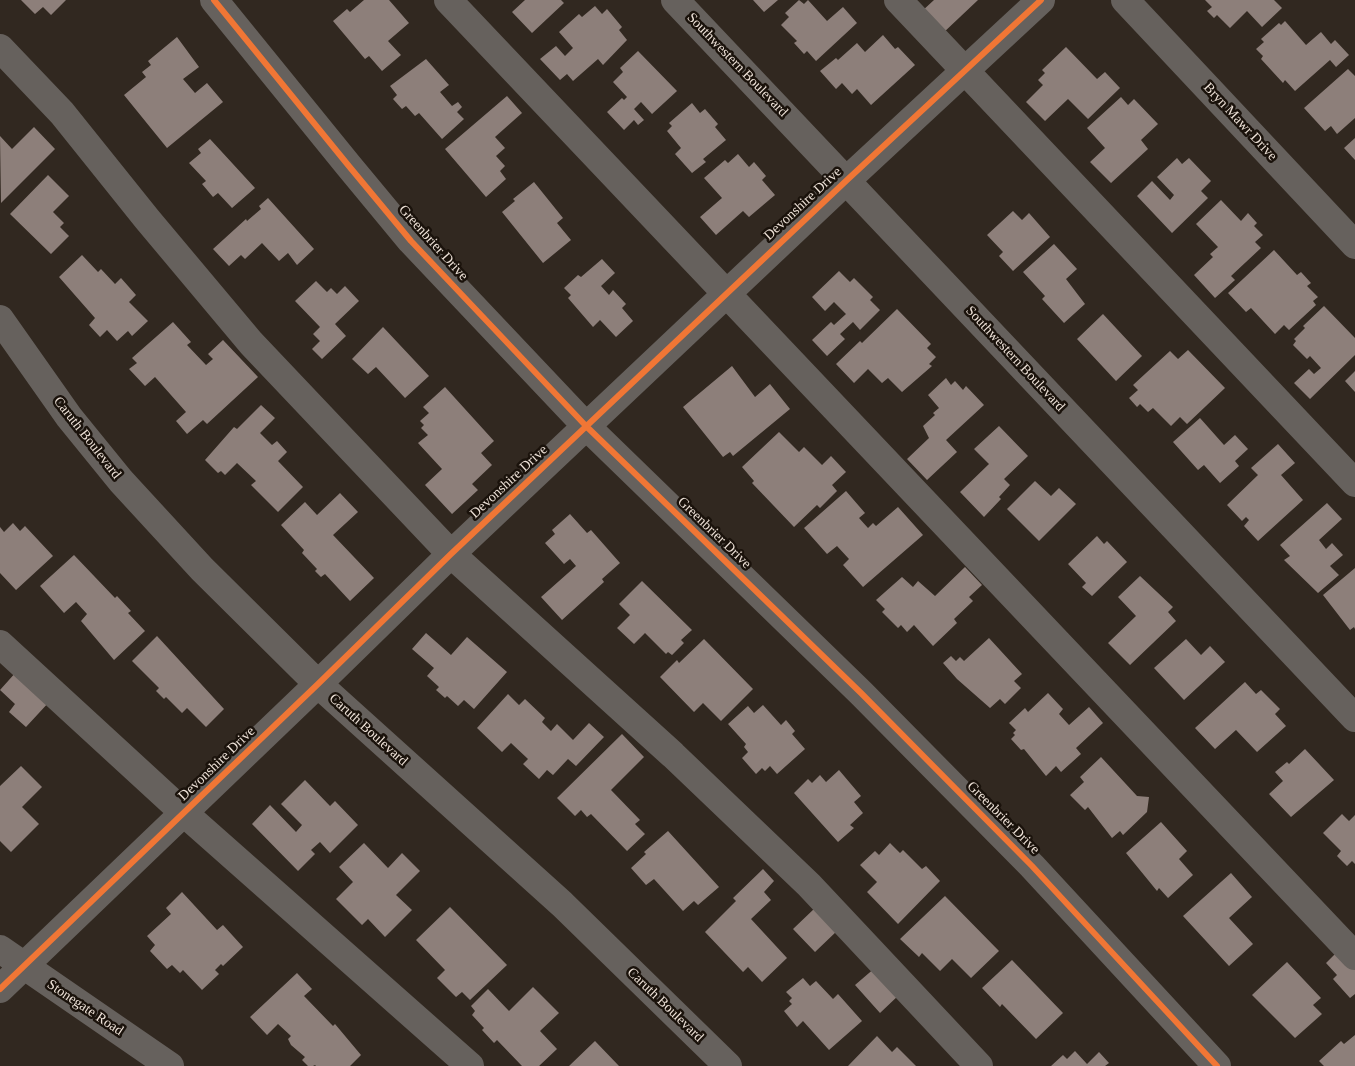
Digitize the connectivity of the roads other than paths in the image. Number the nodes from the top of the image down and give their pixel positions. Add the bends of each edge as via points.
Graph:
1 (214, 0) edge
2 (448, 0) edge
3 (675, 0) edge
4 (898, 0) edge
5 (1041, 0) edge
6 (1125, 0) edge
7 (0, 48) edge
8 (965, 70) junction
9 (847, 180) junction
10 (1355, 245) edge
11 (726, 294) junction
12 (0, 319) edge
13 (586, 426) junction
14 (1355, 483) edge
15 (451, 554) junction
16 (0, 644) edge
17 (318, 684) junction
18 (1355, 718) edge
19 (184, 813) junction
20 (0, 949) edge
21 (1355, 956) edge
22 (24, 966) junction
23 (0, 989) edge
24 (170, 1066) edge
25 (470, 1066) edge
26 (728, 1066) edge
27 (980, 1066) edge
28 (1217, 1066) edge

1 - 13 street, Greenbrier Drive via 411,241
2 - 11 street
3 - 9 street, Southwestern Boulevard
4 - 8 street
5 - 8 street, Devonshire Drive
6 - 10 street, Bryn Mawr Drive
7 - 15 street via 62,113 251,343
8 - 9 street, Devonshire Drive
8 - 14 street
9 - 11 street, Devonshire Drive
9 - 18 street, Southwestern Boulevard
11 - 13 street, Devonshire Drive
11 - 21 street
12 - 17 street, Caruth Boulevard via 68,417 121,481 202,569
13 - 15 street, Devonshire Drive
13 - 28 street, Greenbrier Drive via 861,692 1032,866
15 - 17 street, Devonshire Drive
15 - 27 street via 673,754 809,885
16 - 19 street
17 - 19 street, Devonshire Drive
17 - 26 street, Caruth Boulevard via 562,904
19 - 22 street, Devonshire Drive
19 - 25 street
20 - 22 street, Stonegate Road
22 - 23 street, Devonshire Drive
22 - 24 street, Stonegate Road

